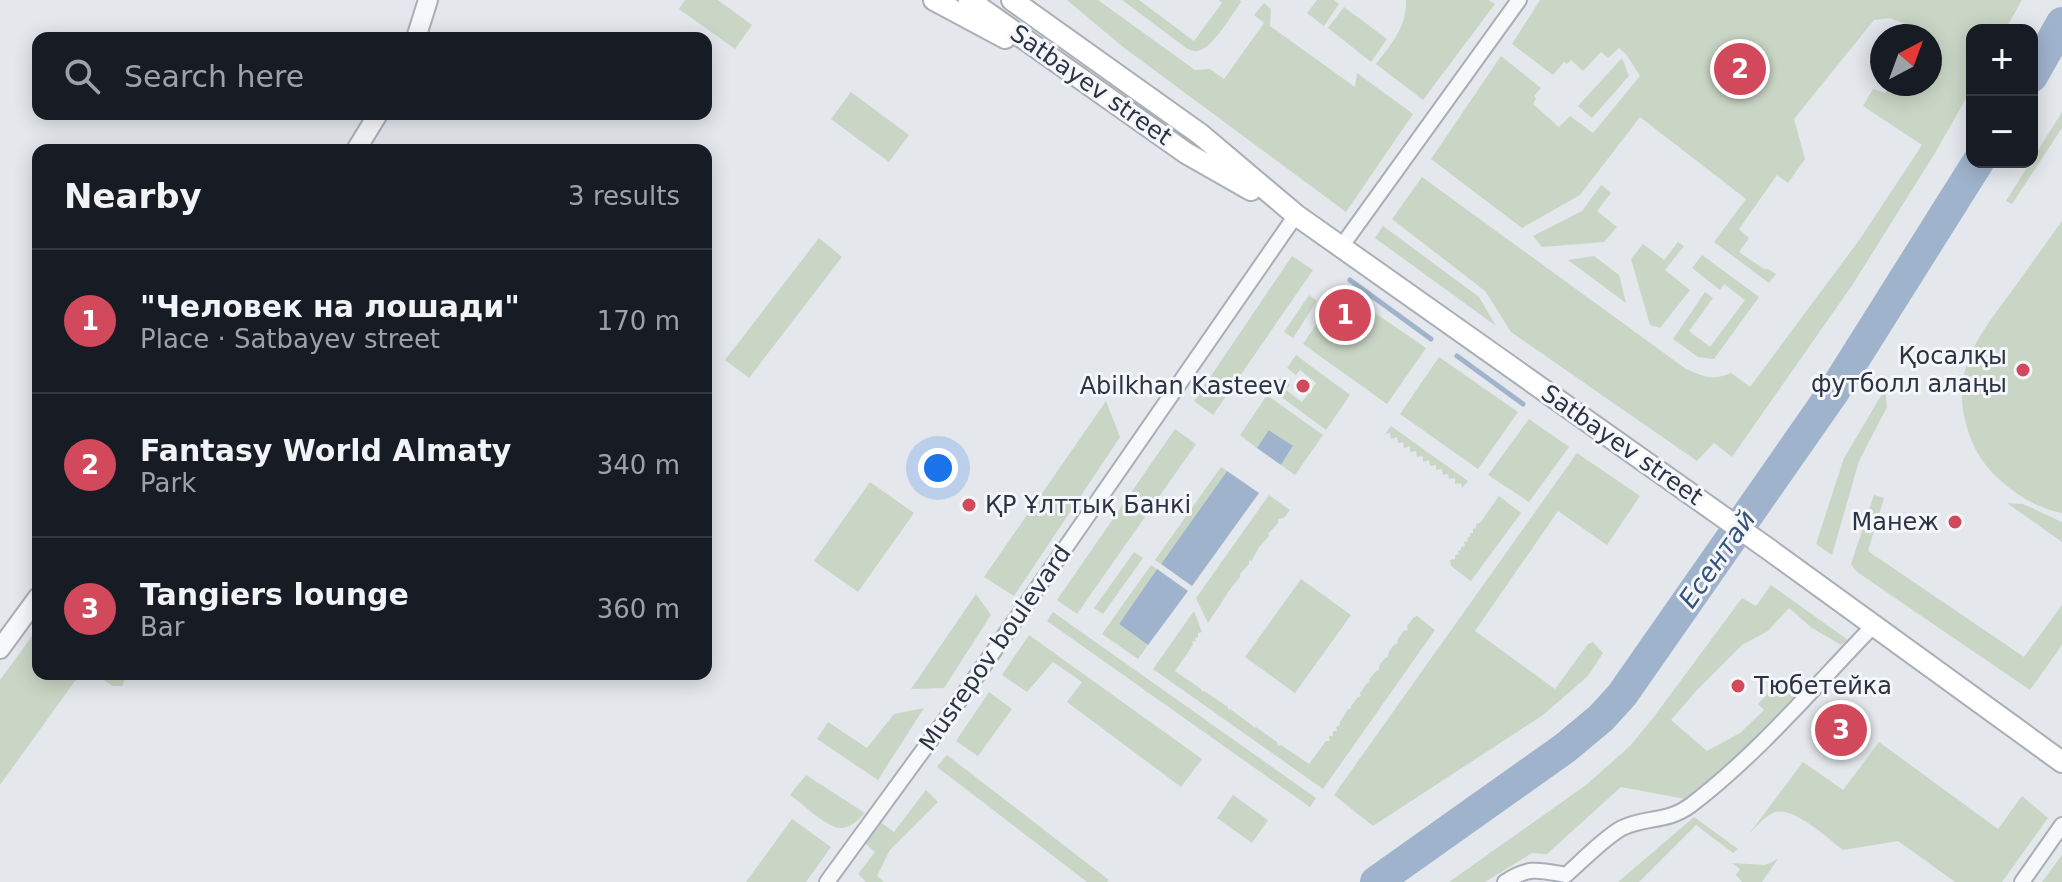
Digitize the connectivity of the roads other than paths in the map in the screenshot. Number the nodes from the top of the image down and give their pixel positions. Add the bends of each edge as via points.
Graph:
1 (428, 0) edge
2 (934, 0) edge
3 (969, 0) edge
4 (1012, 0) edge
5 (1030, 0) edge
6 (1519, 0) edge
7 (418, 32) edge
8 (1093, 58) junction
9 (1081, 77) junction
10 (374, 120) edge
11 (360, 144) edge
12 (1296, 215) junction
13 (1341, 247) junction
14 (32, 605) edge
15 (1874, 625) junction
16 (0, 649) edge
17 (2062, 762) edge
18 (2062, 825) edge
19 (830, 878) edge
20 (1505, 882) edge
21 (2022, 882) edge

1 - 7 street
2 - 9 main road
3 - 9 main road, Satbayev street
4 - 8 main road, Satbayev street
5 - 8 main road
6 - 13 street
8 - 12 main road, Satbayev street via 1200,134
9 - 12 main road, Satbayev street via 1186,153
10 - 11 street
12 - 13 main road, Satbayev street
12 - 19 street, Musrepov boulevard
13 - 15 main road, Satbayev street
14 - 16 street
15 - 17 main road, Satbayev street
15 - 20 street via 1742,761 1688,807 1669,818 1620,829 1566,875 1527,870
18 - 21 street

